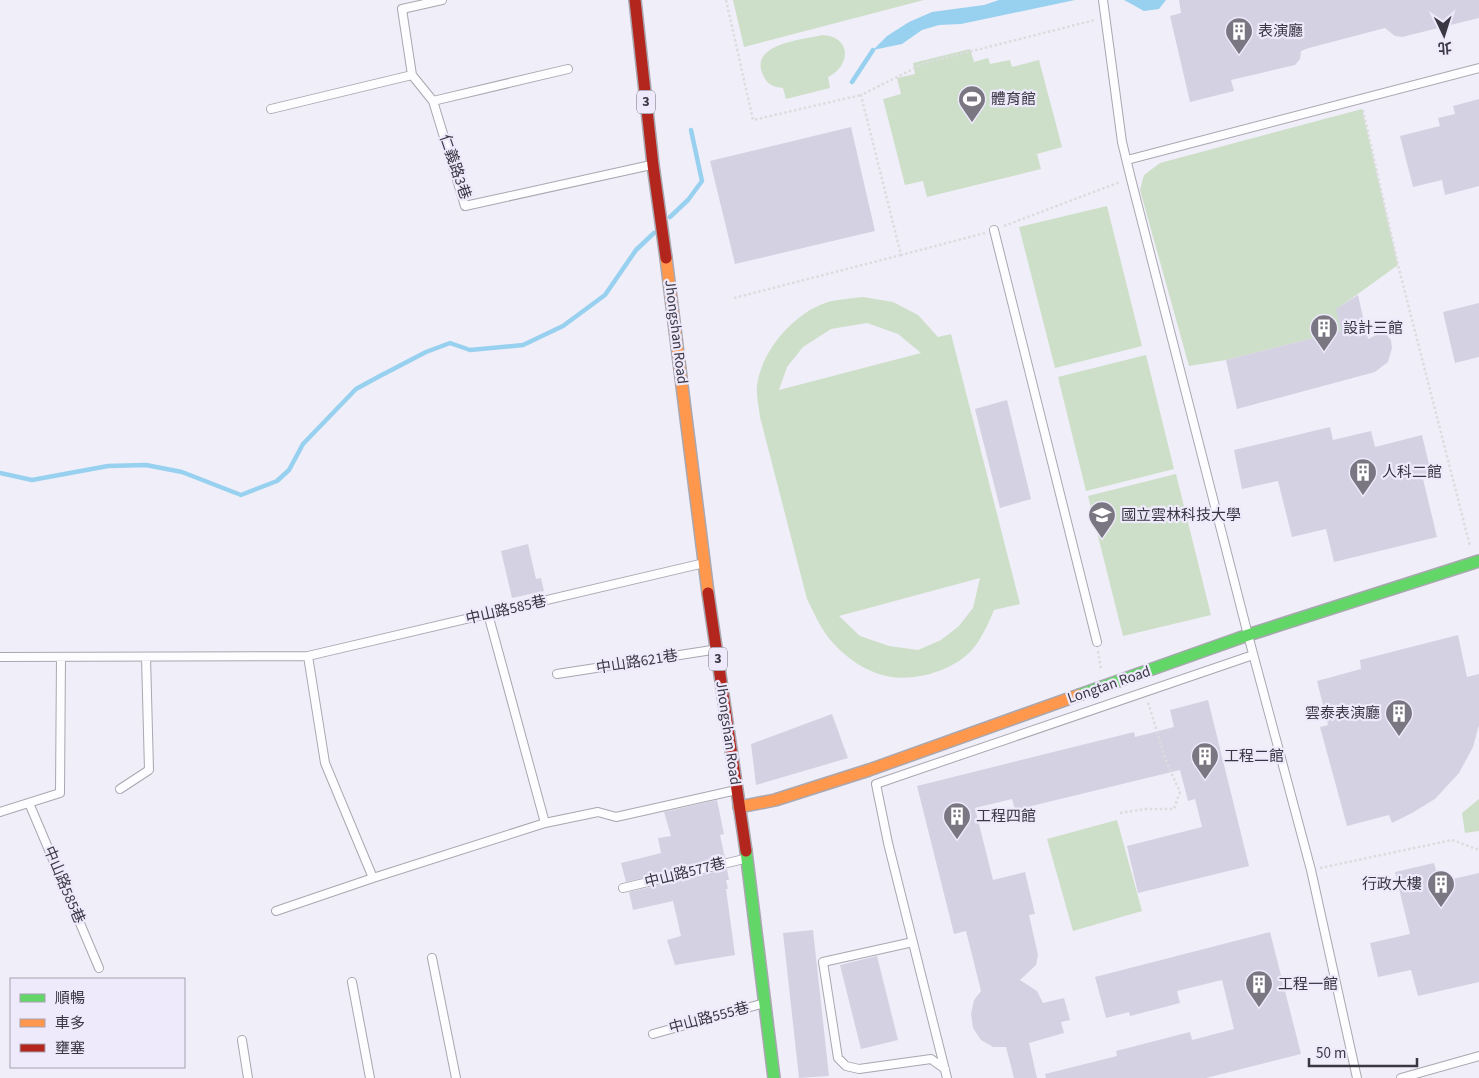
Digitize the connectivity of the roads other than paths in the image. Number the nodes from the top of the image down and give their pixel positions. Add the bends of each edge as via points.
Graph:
1 (400, 0) edge
2 (442, 0) edge
3 (635, 0) edge
4 (1104, 4) edge
5 (402, 9) junction
6 (1479, 68) edge
7 (568, 69) dead end
8 (412, 75) junction
9 (433, 101) junction
10 (272, 108) dead end
11 (1127, 160) junction
12 (653, 165) junction
13 (994, 230) road end
14 (1477, 561) edge
15 (704, 563) junction
16 (488, 614) junction
17 (1253, 641) junction
18 (1097, 642) road end
19 (716, 650) junction
20 (1253, 655) junction
21 (146, 656) junction
22 (308, 656) junction
23 (0, 657) edge
24 (61, 657) junction
25 (557, 674) dead end
26 (120, 789) dead end
27 (736, 790) junction
28 (29, 802) junction
29 (739, 807) junction
30 (0, 812) edge
31 (545, 823) junction
32 (746, 858) junction
33 (372, 878) junction
34 (623, 888) dead end
35 (276, 910) dead end
36 (913, 942) junction
37 (432, 958) dead end
38 (99, 968) dead end
39 (352, 982) dead end
40 (765, 1003) junction
41 (653, 1034) dead end
42 (242, 1040) dead end
43 (1479, 1056) edge
44 (945, 1069) junction
45 (248, 1078) edge
46 (370, 1078) edge
47 (456, 1078) edge
48 (774, 1078) edge
49 (947, 1078) edge
50 (1357, 1078) edge
51 (1400, 1078) edge

1 - 5 lane
2 - 5 lane
3 - 12 main road, 3
4 - 11 lane
5 - 8 lane
6 - 11 lane
7 - 9 lane
8 - 9 lane, 仁義路3巷
8 - 10 lane
9 - 12 lane, 仁義路3巷 via 465,206
11 - 17 lane
12 - 15 main road, Jhongshan Road / 3
13 - 18 lane
14 - 17 main road, Longtan Road
15 - 16 lane, 中山路585巷
15 - 19 main road, Jhongshan Road / 3
16 - 22 lane, 中山路585巷
16 - 31 lane
17 - 20 lane
17 - 29 main road, Longtan Road via 869,770 775,800
19 - 25 lane, 中山路621巷
19 - 27 main road, Jhongshan Road / 3
20 - 36 lane via 876,784
20 - 50 lane via 1311,870
21 - 22 lane, 中山路585巷
21 - 24 lane, 中山路585巷
21 - 26 lane via 149,770
22 - 33 lane via 325,763
23 - 24 lane, 中山路585巷
24 - 28 lane via 60,792
27 - 29 main road, Jhongshan Road / 3
27 - 31 lane via 616,817 598,812
28 - 30 lane
28 - 38 lane, 中山路585巷
29 - 32 main road, Jhongshan Road / 3
31 - 33 lane
32 - 34 lane, 中山路577巷
32 - 40 main road, Jhongshan Road / 3
33 - 35 lane
36 - 44 lane
36 - 44 lane via 823,962 838,1058 846,1066 859,1069 931,1059
37 - 47 lane
39 - 46 lane
40 - 41 lane, 中山路555巷
40 - 48 main road, Jhongshan Road / 3
42 - 45 lane
43 - 51 lane
44 - 49 lane

